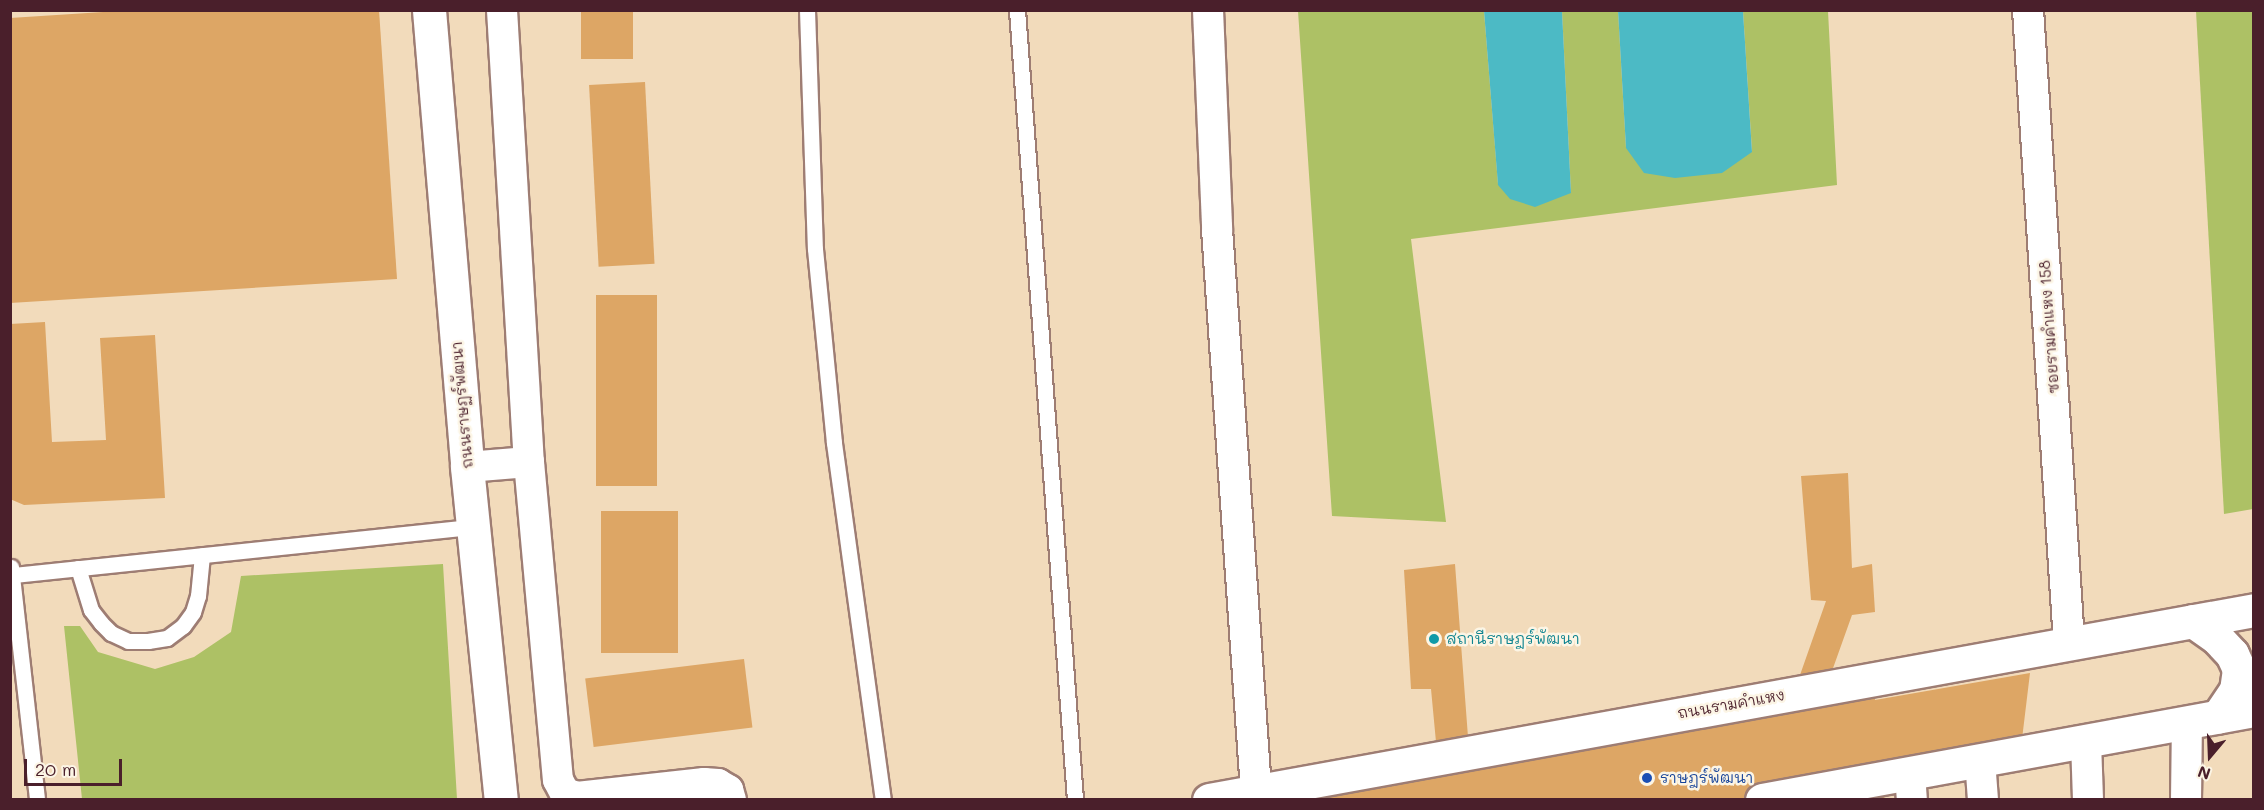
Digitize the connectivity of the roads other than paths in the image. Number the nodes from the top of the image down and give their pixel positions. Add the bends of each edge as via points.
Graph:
1 (429, 10) edge
2 (502, 10) edge
3 (807, 10) edge
4 (1017, 10) edge
5 (1208, 10) edge
6 (2028, 10) edge
7 (529, 462) junction
8 (467, 467) junction
9 (472, 527) junction
10 (202, 555) junction
11 (78, 568) junction
12 (12, 570) edge
13 (2253, 610) edge
14 (2193, 621) junction
15 (2069, 643) junction
16 (2253, 710) edge
17 (2203, 719) junction
18 (2086, 742) junction
19 (1980, 760) junction
20 (1911, 786) edge
21 (1256, 789) junction
22 (37, 800) edge
23 (501, 800) edge
24 (731, 800) edge
25 (883, 800) edge
26 (1075, 800) edge
27 (1209, 800) edge
28 (1762, 800) edge
29 (1983, 800) edge
30 (2088, 800) edge
31 (2186, 800) edge

1 - 8 main road, ถนนราษฏร์พัฒนา
2 - 7 street
3 - 25 lane via 815,249 833,432
4 - 26 lane
5 - 21 street via 1217,229
6 - 15 street, ซอยรามคำแหง 158
7 - 8 street
7 - 24 street via 558,780 565,794 577,797 704,783 728,790
8 - 9 main road, ถนนราษฏร์พัฒนา
9 - 10 lane
9 - 23 main road, ถนนราษฏร์พัฒนา
10 - 11 lane
10 - 11 lane via 193,612 167,638 148,642 128,641 101,623 91,610
11 - 12 lane
12 - 22 lane
13 - 14 main road, ถนนรามคำแหง
14 - 15 main road, ถนนรามคำแหง
14 - 17 main road via 2217,638 2240,669 2236,690
15 - 21 main road, ถนนรามคำแหง
16 - 17 main road
17 - 18 main road
17 - 31 street
18 - 19 main road
18 - 30 street
19 - 20 main road
19 - 29 street
20 - 28 main road
21 - 27 main road, ถนนรามคำแหง

